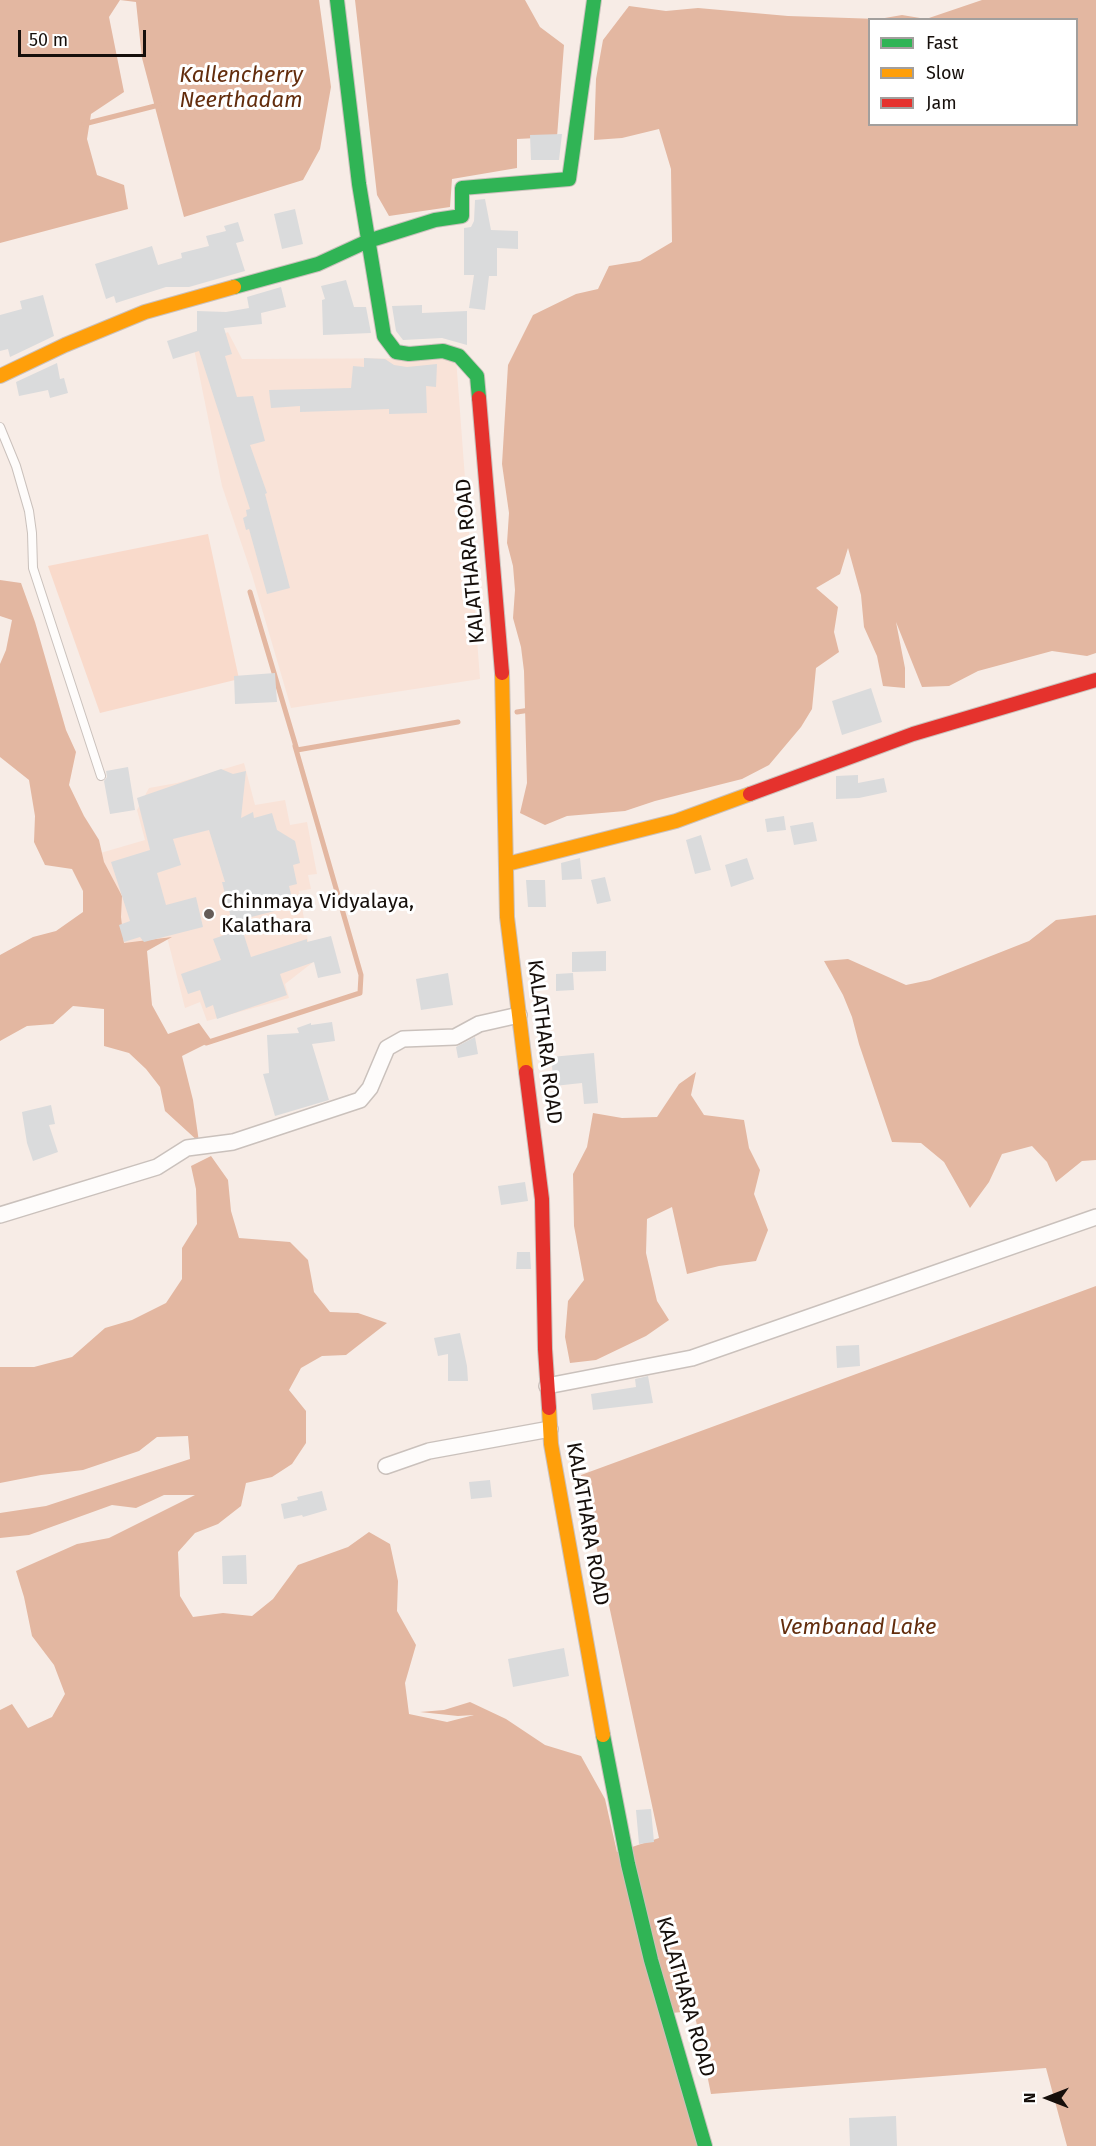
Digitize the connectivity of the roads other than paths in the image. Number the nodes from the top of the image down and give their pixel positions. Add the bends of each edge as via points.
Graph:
1 (337, 0) edge
2 (594, 0) edge
3 (368, 241) junction
4 (0, 376) edge
5 (0, 427) edge
6 (1096, 680) edge
7 (101, 776) dead end
8 (507, 864) junction
9 (519, 1015) junction
10 (0, 1215) edge
11 (1096, 1217) edge
12 (547, 1386) junction
13 (550, 1429) junction
14 (386, 1466) dead end
15 (704, 2141) edge

1 - 3 street, KALATHARA ROAD
2 - 3 street via 569,179 462,188 462,216 435,220
3 - 4 street via 318,264 145,312
3 - 8 street, KALATHARA ROAD via 384,336 391,346 396,352 409,354 443,351 459,356 477,376 502,678
5 - 7 lane via 29,511 33,568
6 - 8 street via 913,734 676,821
8 - 9 street, KALATHARA ROAD via 507,917
9 - 10 street via 479,1024 455,1037 404,1039 387,1048 370,1088 360,1100 233,1142 187,1148 157,1167
9 - 12 street, KALATHARA ROAD via 542,1199
11 - 12 street via 692,1358
12 - 13 street, KALATHARA ROAD
13 - 14 street via 429,1451
13 - 15 street, KALATHARA ROAD via 627,1864

